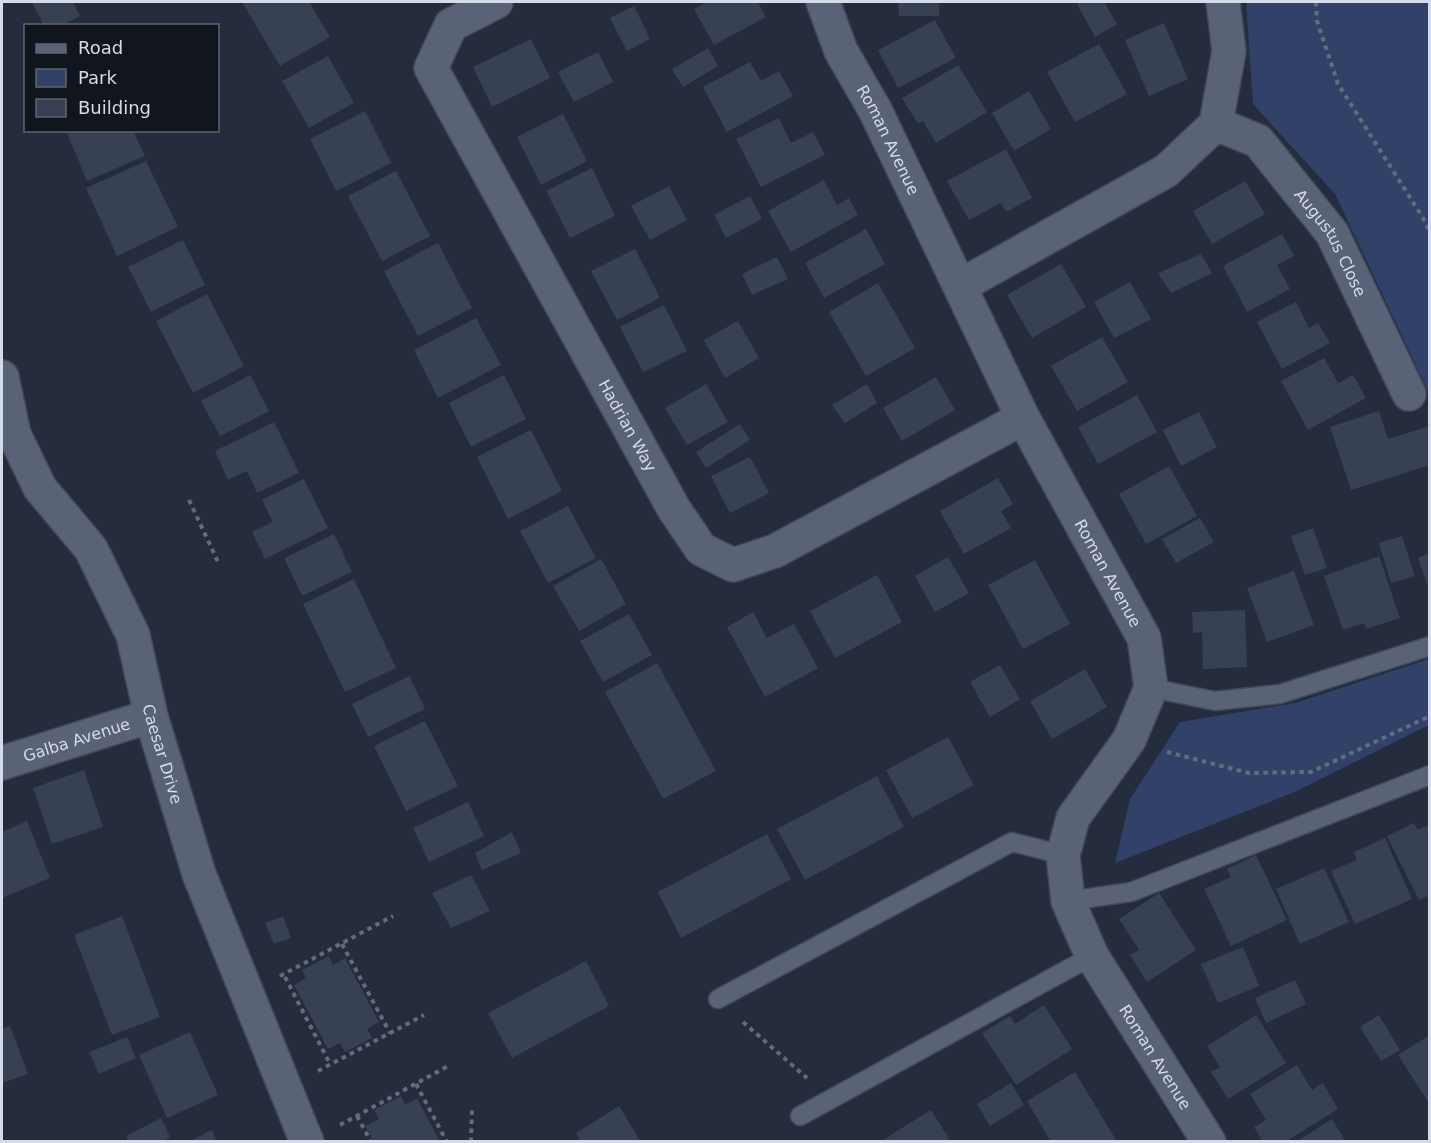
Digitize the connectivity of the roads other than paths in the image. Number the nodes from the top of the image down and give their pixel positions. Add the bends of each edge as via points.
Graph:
1 (496, 2) edge
2 (823, 2) edge
3 (1224, 2) edge
4 (1216, 124) junction
5 (960, 286) junction
6 (2, 377) edge
7 (1409, 394) dead end
8 (1023, 418) junction
9 (1430, 646) edge
10 (1151, 688) junction
11 (151, 716) junction
12 (2, 763) edge
13 (1430, 775) edge
14 (1063, 855) junction
15 (1068, 901) junction
16 (1092, 956) junction
17 (718, 999) road end
18 (800, 1116) dead end
19 (307, 1142) edge
20 (1209, 1142) edge

1 - 8 street, Hadrian Way via 451,25 432,68 674,509 701,549 733,565 776,551
2 - 5 street, Roman Avenue via 841,51 875,110
3 - 4 street via 1229,51
4 - 5 street via 1166,171
4 - 7 street, Augustus Close via 1258,141 1332,233
5 - 8 street, Roman Avenue
6 - 11 street, Caesar Drive via 14,435 40,488 91,549 133,635
8 - 10 street, Roman Avenue via 1144,638
9 - 10 lane via 1280,694 1215,701
10 - 14 street, Roman Avenue via 1129,740 1073,818
11 - 12 street, Galba Avenue
11 - 19 street, Caesar Drive via 199,874
13 - 15 lane via 1131,892
14 - 15 street, Roman Avenue
14 - 17 lane via 1012,842
15 - 16 street, Roman Avenue
16 - 18 lane
16 - 20 street, Roman Avenue

